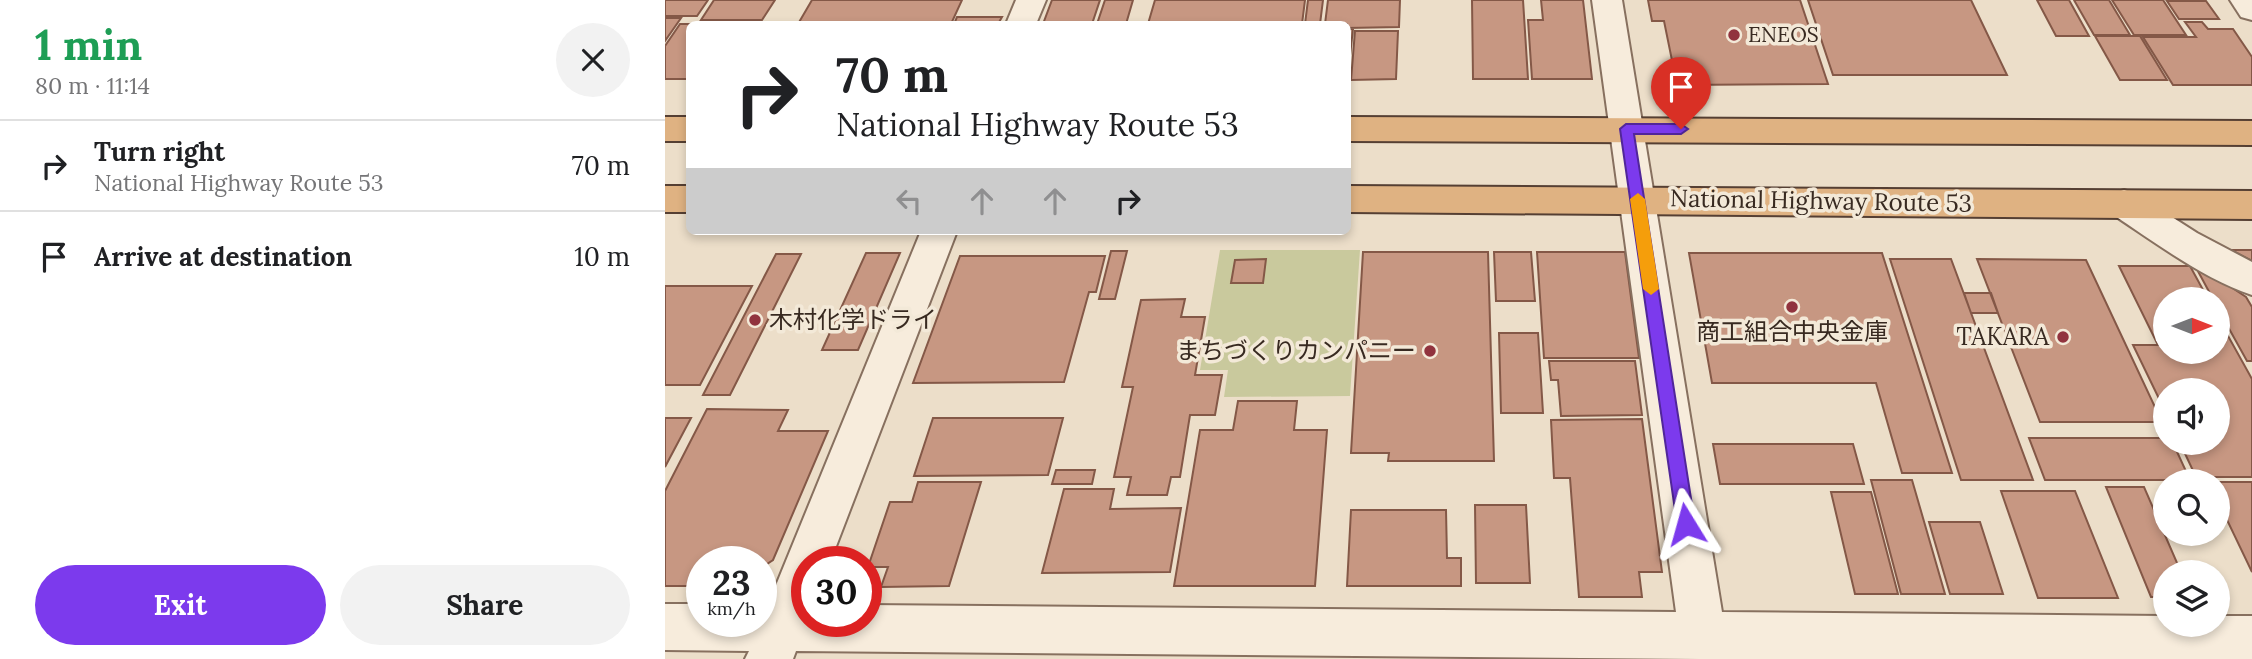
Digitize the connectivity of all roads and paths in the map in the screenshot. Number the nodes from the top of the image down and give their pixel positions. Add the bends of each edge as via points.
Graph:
1 (1031, 0) edge
2 (1608, 0) edge
3 (2245, 0) edge
4 (2252, 10) edge
5 (1022, 21) edge
6 (665, 129) edge
7 (686, 129) edge
8 (1351, 129) edge
9 (1626, 129) junction
10 (2252, 133) edge
11 (665, 199) edge
12 (686, 199) edge
13 (1351, 199) edge
14 (1638, 200) junction
15 (2124, 204) junction
16 (2252, 205) edge
17 (937, 235) edge
18 (2252, 280) edge
19 (814, 546) edge
20 (791, 603) edge
21 (665, 627) edge
22 (1703, 637) junction
23 (2252, 640) edge
24 (775, 643) edge

1 - 5 street
2 - 9 street
3 - 4 street
6 - 7 highway
8 - 9 highway
9 - 10 highway
9 - 14 street
11 - 12 highway
13 - 14 highway, National Highway Route 53
14 - 15 highway, National Highway Route 53
14 - 22 street
15 - 16 highway, National Highway Route 53
15 - 18 street
17 - 19 street
20 - 24 street
21 - 24 street
22 - 23 street
22 - 24 street

